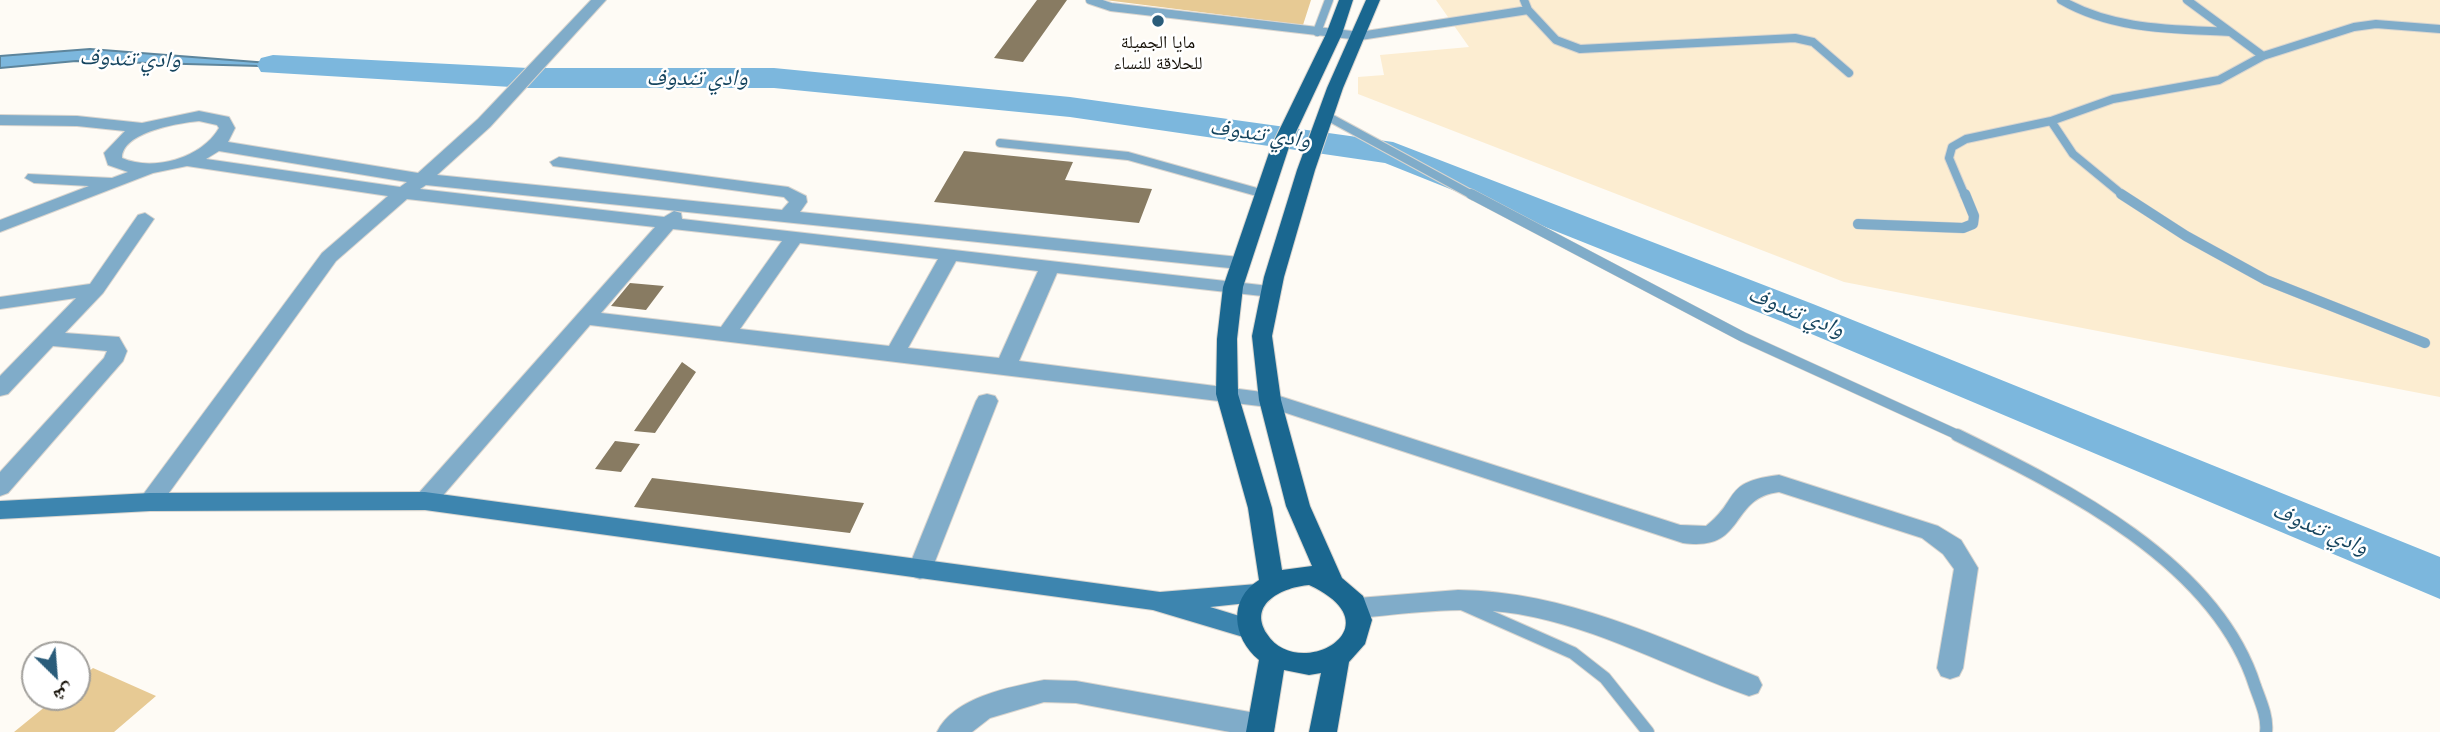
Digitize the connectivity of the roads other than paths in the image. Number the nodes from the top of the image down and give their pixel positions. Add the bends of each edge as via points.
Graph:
1 (599, 0) edge
2 (1090, 0) edge
3 (1329, 0) edge
4 (1346, 0) edge
5 (1373, 0) edge
6 (1524, 0) edge
7 (2061, 0) edge
8 (2187, 0) edge
9 (1528, 10) junction
10 (2440, 29) edge
11 (2230, 32) junction
12 (1326, 33) junction
13 (1360, 36) junction
14 (2263, 56) junction
15 (1849, 73) dead end
16 (1325, 115) junction
17 (0, 120) edge
18 (2051, 121) junction
19 (145, 128) junction
20 (1000, 143) dead end
21 (216, 145) junction
22 (185, 161) junction
23 (559, 162) dead end
24 (151, 169) junction
25 (34, 178) dead end
26 (422, 179) junction
27 (116, 182) junction
28 (404, 194) junction
29 (1264, 194) junction
30 (676, 215) junction
31 (786, 218) junction
32 (145, 219) dead end
33 (1858, 224) dead end
34 (0, 226) edge
35 (794, 238) junction
36 (949, 256) junction
37 (1239, 263) junction
38 (1049, 268) junction
39 (1233, 287) junction
40 (96, 289) junction
41 (1271, 292) junction
42 (0, 303) edge
43 (585, 318) junction
44 (726, 334) junction
45 (48, 339) junction
46 (2425, 343) dead end
47 (895, 353) junction
48 (1006, 366) junction
49 (0, 389) edge
50 (1227, 394) junction
51 (1270, 400) junction
52 (987, 401) dead end
53 (0, 487) edge
54 (425, 501) junction
55 (150, 502) junction
56 (0, 510) edge
57 (920, 569) junction
58 (1331, 581) junction
59 (1264, 588) junction
60 (1153, 600) junction
61 (1457, 601) junction
62 (1358, 608) junction
63 (1250, 629) junction
64 (1273, 656) junction
65 (1337, 657) junction
66 (1951, 668) dead end
67 (1749, 685) dead end
68 (1260, 729) edge
69 (951, 732) edge
70 (1323, 732) edge
71 (1648, 732) edge
72 (2266, 732) edge

1 - 26 street via 542,64
2 - 12 lane via 1111,7
3 - 12 lane
4 - 12 main road
5 - 13 main road
6 - 9 lane
7 - 11 lane via 2096,18
8 - 11 lane
9 - 13 lane
9 - 15 lane via 1548,35 1565,47 1795,38 1813,42
10 - 14 lane via 2376,24 2354,27
11 - 14 lane
12 - 13 lane
12 - 29 main road
13 - 16 main road
14 - 18 lane via 2219,80 2113,99
16 - 41 main road
16 - 72 lane via 1640,286 1953,433 2074,498 2152,550 2196,590 2243,655
17 - 19 street
18 - 33 lane via 1966,139 1952,147 1950,158 1974,216 1973,224 1963,228
18 - 46 lane via 2073,154 2111,188 2186,236 2266,280
19 - 21 street via 181,117 213,117 227,128
19 - 24 street via 119,145 114,160 134,169
20 - 29 lane via 1128,156
21 - 22 street
21 - 26 street
22 - 24 street
22 - 28 street
23 - 31 street via 788,192 797,196 798,202
24 - 27 street
25 - 27 street
26 - 28 street
26 - 30 street
27 - 34 street
28 - 30 street
28 - 55 street via 370,218 330,257
29 - 37 main road
30 - 31 street
30 - 35 street
30 - 43 street
31 - 37 street
32 - 40 street
35 - 36 street
35 - 44 street
36 - 38 street
36 - 47 street
37 - 39 main road
38 - 39 street
38 - 48 street
39 - 41 street
39 - 50 main road
40 - 42 street
40 - 45 street
41 - 51 main road via 1262,337
43 - 44 street
43 - 54 street
44 - 47 street
45 - 49 street
45 - 53 street via 111,342 117,351
47 - 48 street
48 - 50 street
50 - 51 street
50 - 59 main road via 1260,508
51 - 58 main road via 1298,506
51 - 66 street via 1680,534 1704,536 1722,527 1745,489 1760,483 1779,483 1930,532 1952,547 1966,568
52 - 57 street
54 - 55 main road
54 - 57 main road
55 - 56 main road
57 - 60 main road
58 - 59 main road via 1291,576
58 - 62 main road via 1348,592
59 - 60 main road
59 - 63 main road via 1249,611
60 - 63 main road
61 - 62 street
61 - 67 street via 1517,604 1570,616
61 - 71 lane via 1573,653 1605,678
62 - 65 main road via 1360,626 1353,644
63 - 64 main road via 1258,644
64 - 65 main road via 1317,664
64 - 68 main road
65 - 70 main road
68 - 69 street via 1076,692 1044,691 980,710

